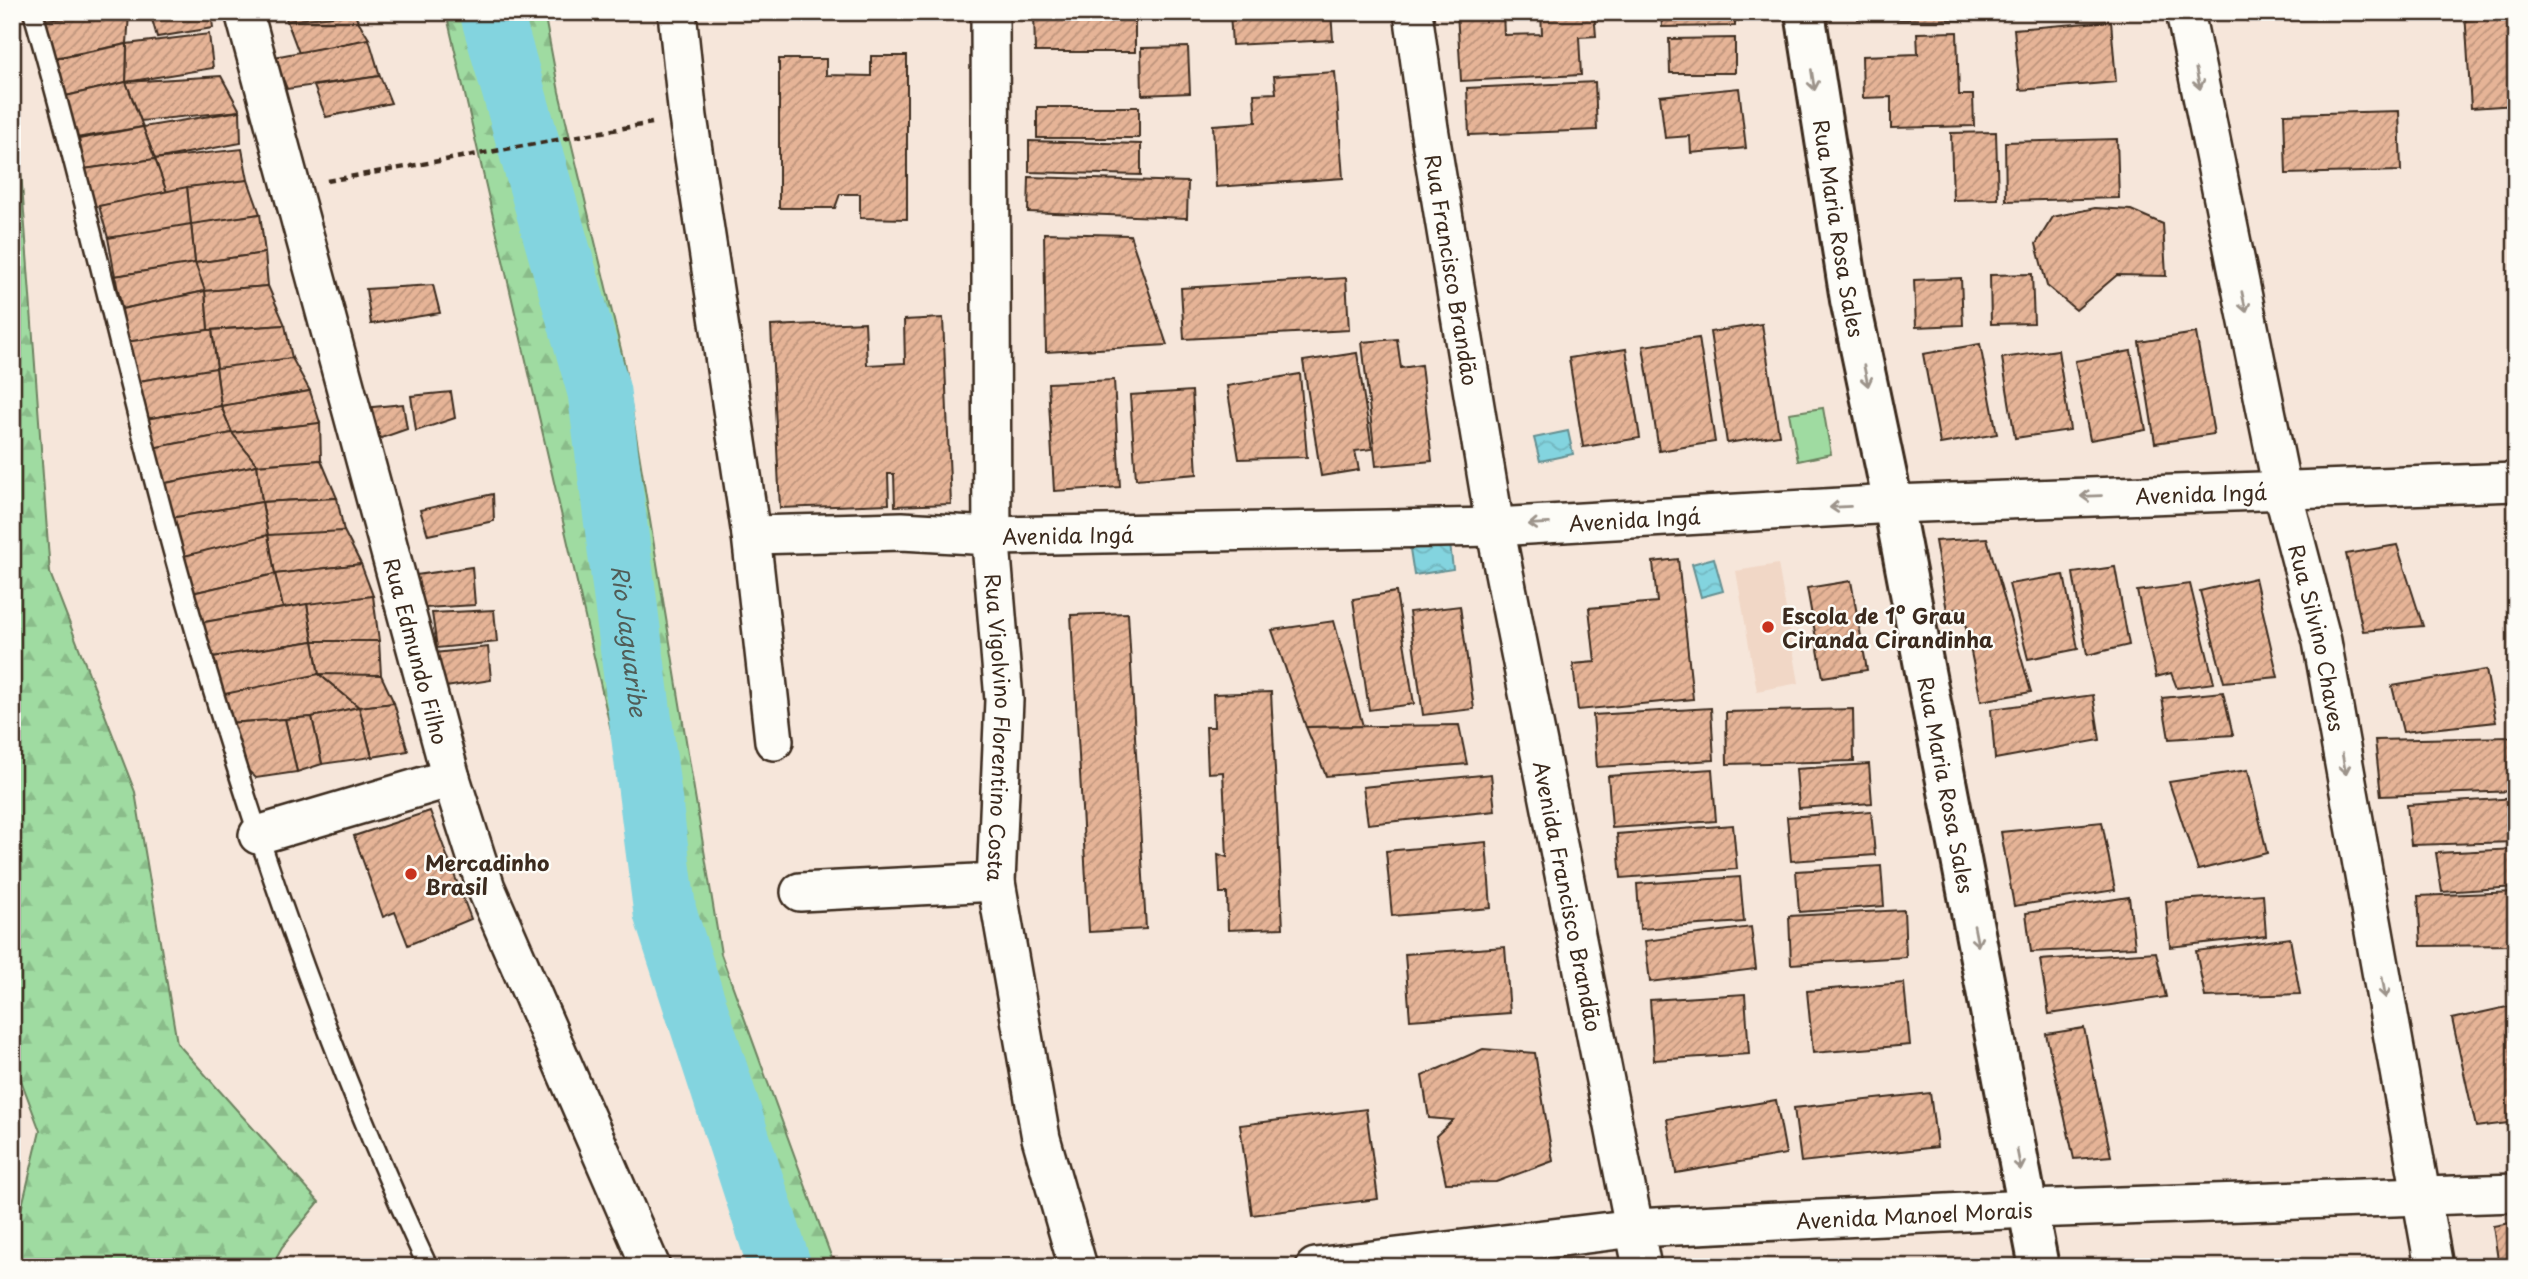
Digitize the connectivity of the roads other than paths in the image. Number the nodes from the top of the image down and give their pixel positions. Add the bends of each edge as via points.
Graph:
1 (33, 12) edge
2 (244, 12) edge
3 (677, 12) edge
4 (990, 12) edge
5 (1413, 12) edge
6 (1805, 12) edge
7 (2185, 12) edge
8 (2516, 482) edge
9 (2282, 489) junction
10 (1893, 504) junction
11 (1494, 527) junction
12 (751, 535) junction
13 (991, 536) junction
14 (774, 741) dead end
15 (451, 778) junction
16 (258, 835) junction
17 (996, 882) junction
18 (800, 892) dead end
19 (2516, 1193) edge
20 (2422, 1198) junction
21 (2028, 1209) junction
22 (1635, 1228) junction
23 (428, 1267) edge
24 (651, 1267) edge
25 (1078, 1267) edge
26 (1315, 1267) edge
27 (1642, 1267) edge
28 (2039, 1267) edge
29 (2434, 1267) edge

1 - 16 lane via 184,594
2 - 15 street, Rua Edmundo Filho
3 - 12 street via 688,117
4 - 13 street, Rua Vigolvino Florentino Costa
5 - 11 street, Rua Francisco Brandão
6 -> 10 main road, Rua Maria Rosa Sales via 1850,300
7 -> 9 street, Rua Silvino Chaves
8 - 9 street, Avenida Ingá
9 -> 10 street, Avenida Ingá
9 -> 20 street, Rua Silvino Chaves via 2322,641
10 -> 11 street, Avenida Ingá
10 -> 21 main road, Rua Maria Rosa Sales
11 - 13 street, Avenida Ingá
11 - 22 street, Avenida Francisco Brandão
12 - 13 street, Avenida Ingá via 902,531
12 - 14 street
13 - 17 street, Rua Vigolvino Florentino Costa via 1004,700
15 - 16 street
15 - 24 street, Rua Edmundo Filho via 486,888
16 - 23 lane via 291,935 376,1152
17 - 18 street
17 - 25 street, Rua Vigolvino Florentino Costa via 1041,1139
19 - 20 street, Avenida Manoel Morais
20 - 21 street, Avenida Manoel Morais
20 - 29 street, Rua Silvino Chaves
21 - 22 street, Avenida Manoel Morais
21 - 28 main road, Rua Maria Rosa Sales
22 - 26 street, Avenida Manoel Morais
22 - 27 street, Avenida Francisco Brandão

